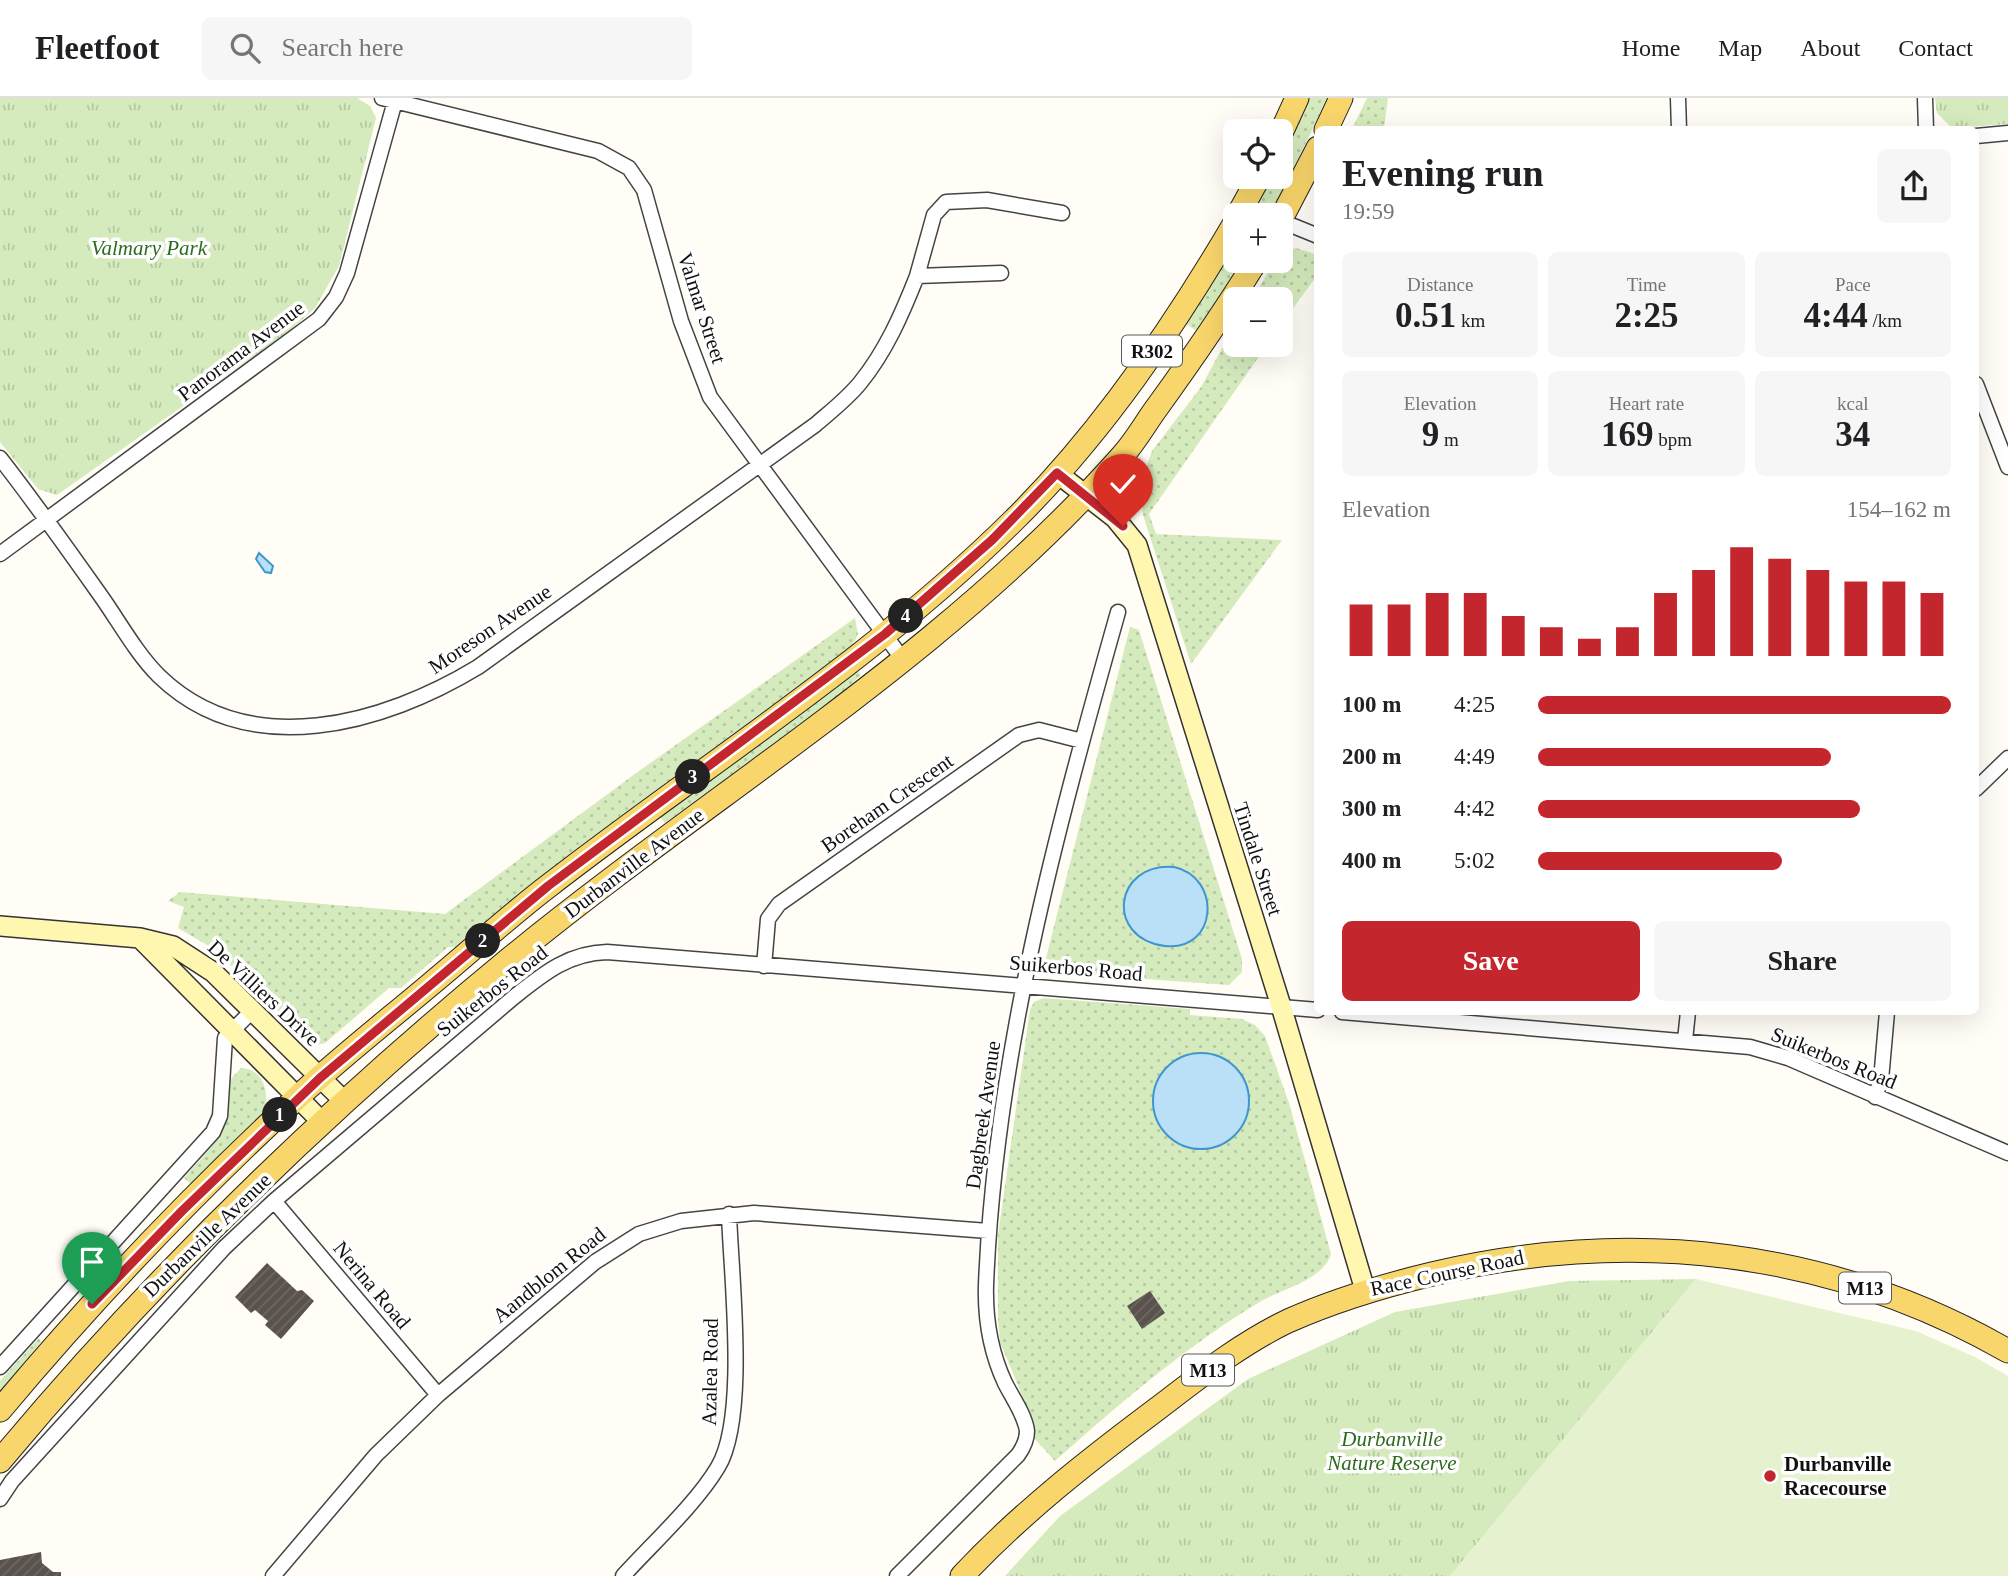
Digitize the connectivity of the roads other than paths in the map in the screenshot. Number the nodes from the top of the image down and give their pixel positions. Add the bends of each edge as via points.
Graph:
1 (1297, 98) edge
2 (1341, 98) edge
3 (1678, 98) edge
4 (1925, 98) edge
5 (388, 100) edge
6 (1287, 119) edge
7 (1328, 126) edge
8 (1679, 126) edge
9 (1926, 126) edge
10 (2008, 133) edge
11 (1979, 136) edge
12 (1314, 156) edge
13 (1290, 203) edge
14 (1062, 213) dead end
15 (1293, 225) edge
16 (1314, 234) edge
17 (1223, 242) edge
18 (1001, 273) dead end
19 (1248, 273) edge
20 (917, 276) junction
21 (1979, 392) edge
22 (0, 458) edge
23 (759, 464) junction
24 (2008, 467) edge
25 (1057, 473) junction
26 (1084, 494) junction
27 (48, 520) junction
28 (0, 554) edge
29 (1118, 612) dead end
30 (885, 634) junction
31 (904, 661) junction
32 (1082, 741) junction
33 (2008, 758) edge
34 (1979, 786) edge
35 (0, 926) edge
36 (140, 938) junction
37 (764, 966) junction
38 (1023, 985) junction
39 (1281, 1006) junction
40 (253, 1010) junction
41 (1314, 1010) edge
42 (1379, 1015) edge
43 (1688, 1015) edge
44 (1887, 1015) edge
45 (233, 1030) junction
46 (1685, 1040) junction
47 (320, 1078) junction
48 (299, 1097) junction
49 (1875, 1097) junction
50 (345, 1102) junction
51 (323, 1123) junction
52 (2008, 1153) edge
53 (274, 1201) junction
54 (729, 1213) junction
55 (988, 1231) junction
56 (1365, 1290) junction
57 (2008, 1351) edge
58 (0, 1367) edge
59 (439, 1395) junction
60 (0, 1410) edge
61 (0, 1461) edge
62 (0, 1499) edge
63 (273, 1576) edge
64 (623, 1576) edge
65 (897, 1576) edge
66 (962, 1576) edge

1 - 6 main road
2 - 7 main road
3 - 8 street
4 - 9 street
5 - 23 street, Valmar Street via 598,151 629,168 644,190 681,321 710,397
5 - 27 street, Panorama Avenue via 347,273 328,309 309,328
10 - 11 street
12 - 13 main road
14 - 20 street, Moreson Avenue via 987,200 946,202 936,211
15 - 16 street
17 - 25 main road, Durbanville Avenue / R302 via 1167,330
18 - 20 street
19 - 26 main road, Durbanville Avenue / R302 via 1124,454
20 - 23 street, Moreson Avenue via 898,323 858,386 815,425
21 - 24 street
22 - 27 street, Moreson Avenue
23 - 27 street, Moreson Avenue via 469,673 394,709 330,724 253,724 224,717 189,700 144,658
23 - 30 street, Valmar Street
25 - 26 main road, Tindale Street
25 - 30 main road, Durbanville Avenue / R302 via 992,540
26 - 31 main road, Durbanville Avenue / R302 via 1015,565
26 - 39 main road, Tindale Street via 1123,526 1137,545
27 - 28 street, Panorama Avenue
29 - 32 street, Dagbreek Avenue
30 - 31 street, Valmar Street
30 - 47 main road, Durbanville Avenue / R302 via 548,886
31 - 50 main road, Durbanville Avenue / R302 via 557,921
32 - 37 street, Boreham Crescent via 1039,730 1019,735 775,909 767,926
32 - 38 street, Dagbreek Avenue
33 - 34 street
35 - 36 main road, De Villiers Drive
36 - 40 main road, De Villiers Drive via 158,940 190,955
36 - 45 main road
37 - 38 street, Suikerbos Road
37 - 53 street, Suikerbos Road via 607,952 561,962
38 - 39 street, Suikerbos Road
38 - 55 street, Dagbreek Avenue
39 - 41 street, Suikerbos Road
39 - 56 main road, Tindale Street
40 - 45 street
40 - 47 main road, De Villiers Drive
42 - 46 street, Suikerbos Road
43 - 46 street
44 - 49 street via 1881,1080
45 - 48 main road
45 - 58 street via 225,1038 220,1116 213,1132
46 - 49 street, Suikerbos Road via 1772,1053
47 - 48 main road, Durbanville Avenue / R302
47 - 50 main road, De Villiers Drive
48 - 51 main road
48 - 60 main road, Durbanville Avenue / R302 via 92,1304
49 - 52 street, Suikerbos Road
50 - 51 main road, Durbanville Avenue / R302
51 - 61 main road, Durbanville Avenue / R302 via 163,1275 82,1362
53 - 59 street, Nerina Road
53 - 62 street, Suikerbos Road via 224,1248
54 - 55 street, Aandblom Road
54 - 59 street, Aandblom Road via 669,1224 621,1243
54 - 64 street, Azalea Road via 735,1399 730,1440 709,1480
55 - 65 street, Dagbreek Avenue via 989,1334 997,1365 1024,1423 1025,1444
56 - 57 main road, Race Course Road / M13 via 1490,1261 1552,1252 1698,1253 1762,1261 1843,1281 1928,1311
56 - 66 main road, Race Course Road / M13 via 1288,1321 1230,1354 1067,1477
59 - 63 street, Aandblom Road via 376,1455

